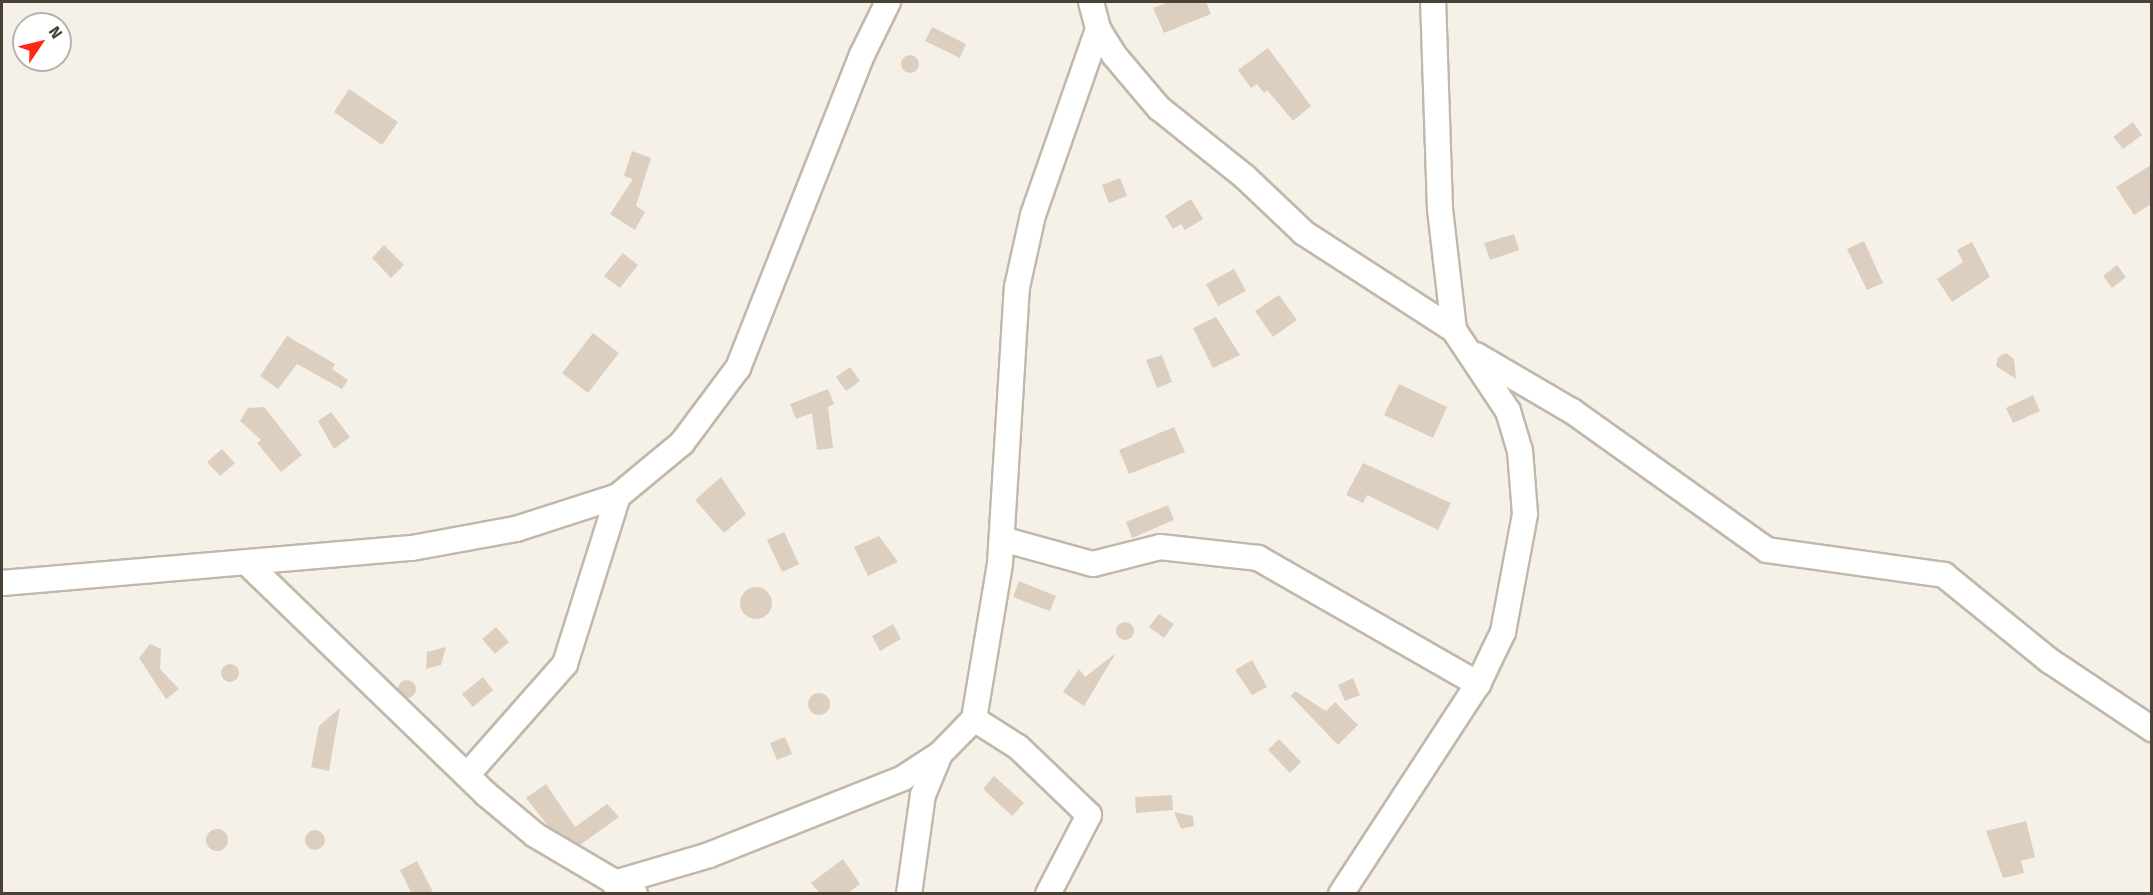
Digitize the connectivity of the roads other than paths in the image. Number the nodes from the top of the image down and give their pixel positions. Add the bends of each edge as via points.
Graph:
1 (888, 2) edge
2 (1091, 2) edge
3 (1433, 2) edge
4 (1098, 29) junction
5 (1454, 330) junction
6 (1469, 351) junction
7 (618, 495) junction
8 (1002, 539) junction
9 (248, 564) junction
10 (2, 583) edge
11 (1478, 684) junction
12 (974, 719) junction
13 (2151, 729) edge
14 (940, 754) junction
15 (468, 774) junction
16 (614, 884) junction
17 (636, 894) edge
18 (909, 894) edge
19 (1048, 894) edge
20 (1341, 894) edge

1 - 7 street via 738,368 681,443
2 - 4 street
3 - 5 street via 1440,208
4 - 5 street via 1159,108 1245,177 1304,233
4 - 8 street via 1033,215 1017,287
5 - 6 street
6 - 11 street via 1508,411 1520,451 1525,514 1503,632
6 - 13 street via 1572,411 1767,550 1944,575 2050,662
7 - 9 street via 516,529 412,548
7 - 15 street via 565,664
8 - 11 street via 1093,564 1160,547 1258,558
8 - 12 street
9 - 10 street
9 - 15 street
11 - 20 street
12 - 14 street
12 - 19 street via 1018,747 1089,815
14 - 16 street via 903,778 709,855
14 - 18 street via 923,795
15 - 16 street via 535,835
16 - 17 street

